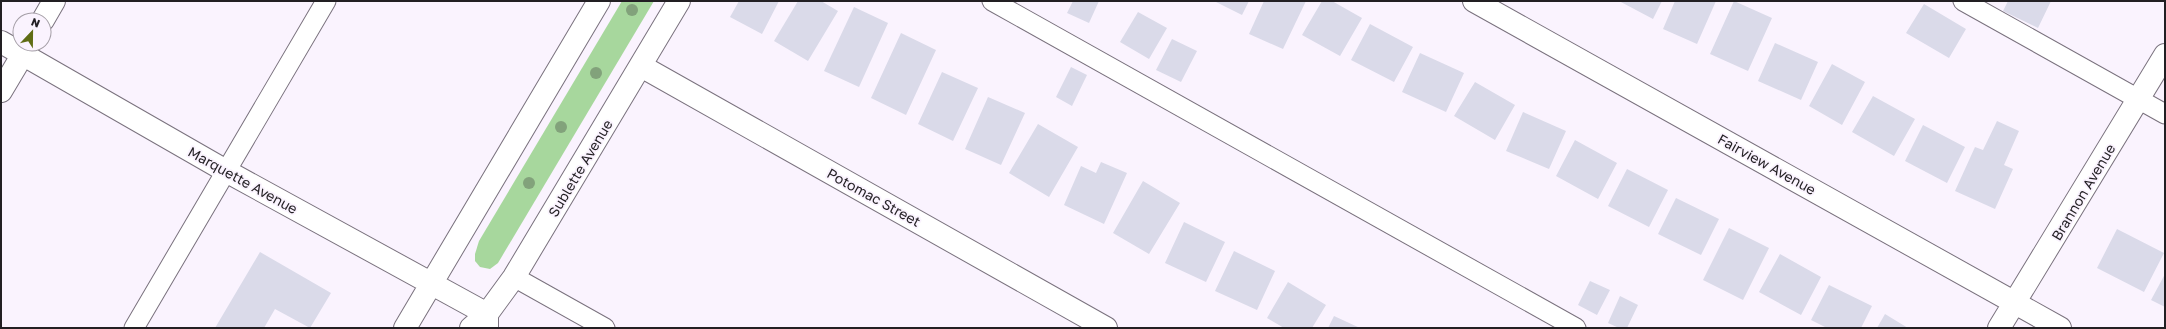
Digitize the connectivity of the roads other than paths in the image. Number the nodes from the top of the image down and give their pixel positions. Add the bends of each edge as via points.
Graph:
1 (54, 1) edge
2 (326, 1) edge
3 (599, 1) edge
4 (679, 1) edge
5 (992, 1) edge
6 (1474, 1) edge
7 (1963, 1) edge
8 (48, 12) edge
9 (1, 42) edge
10 (12, 45) edge
11 (23, 52) edge
12 (30, 52) edge
13 (2165, 55) edge
14 (641, 66) junction
15 (1, 91) edge
16 (2139, 98) junction
17 (2165, 114) edge
18 (226, 171) junction
19 (514, 276) junction
20 (431, 284) junction
21 (2016, 303) junction
22 (482, 323) edge
23 (408, 325) edge
24 (134, 328) edge
25 (605, 328) edge
26 (1106, 328) edge
27 (1576, 328) edge
28 (1999, 328) edge
29 (2060, 328) edge

1 - 8 street
2 - 18 lane
3 - 20 street
4 - 14 street, Sublette Avenue
5 - 27 lane
6 - 21 street, Fairview Avenue
7 - 16 lane
9 - 10 street, Marquette Avenue
11 - 15 street
12 - 18 street, Marquette Avenue
13 - 16 street, Brannon Avenue
14 - 19 street, Sublette Avenue
14 - 26 street, Potomac Street
16 - 17 lane
16 - 21 street, Brannon Avenue
18 - 20 street, Marquette Avenue
18 - 24 lane
19 - 22 street, Sublette Avenue
19 - 25 lane
20 - 22 street, Marquette Avenue
20 - 23 street
21 - 28 street, Brannon Avenue
21 - 29 street, Fairview Avenue

